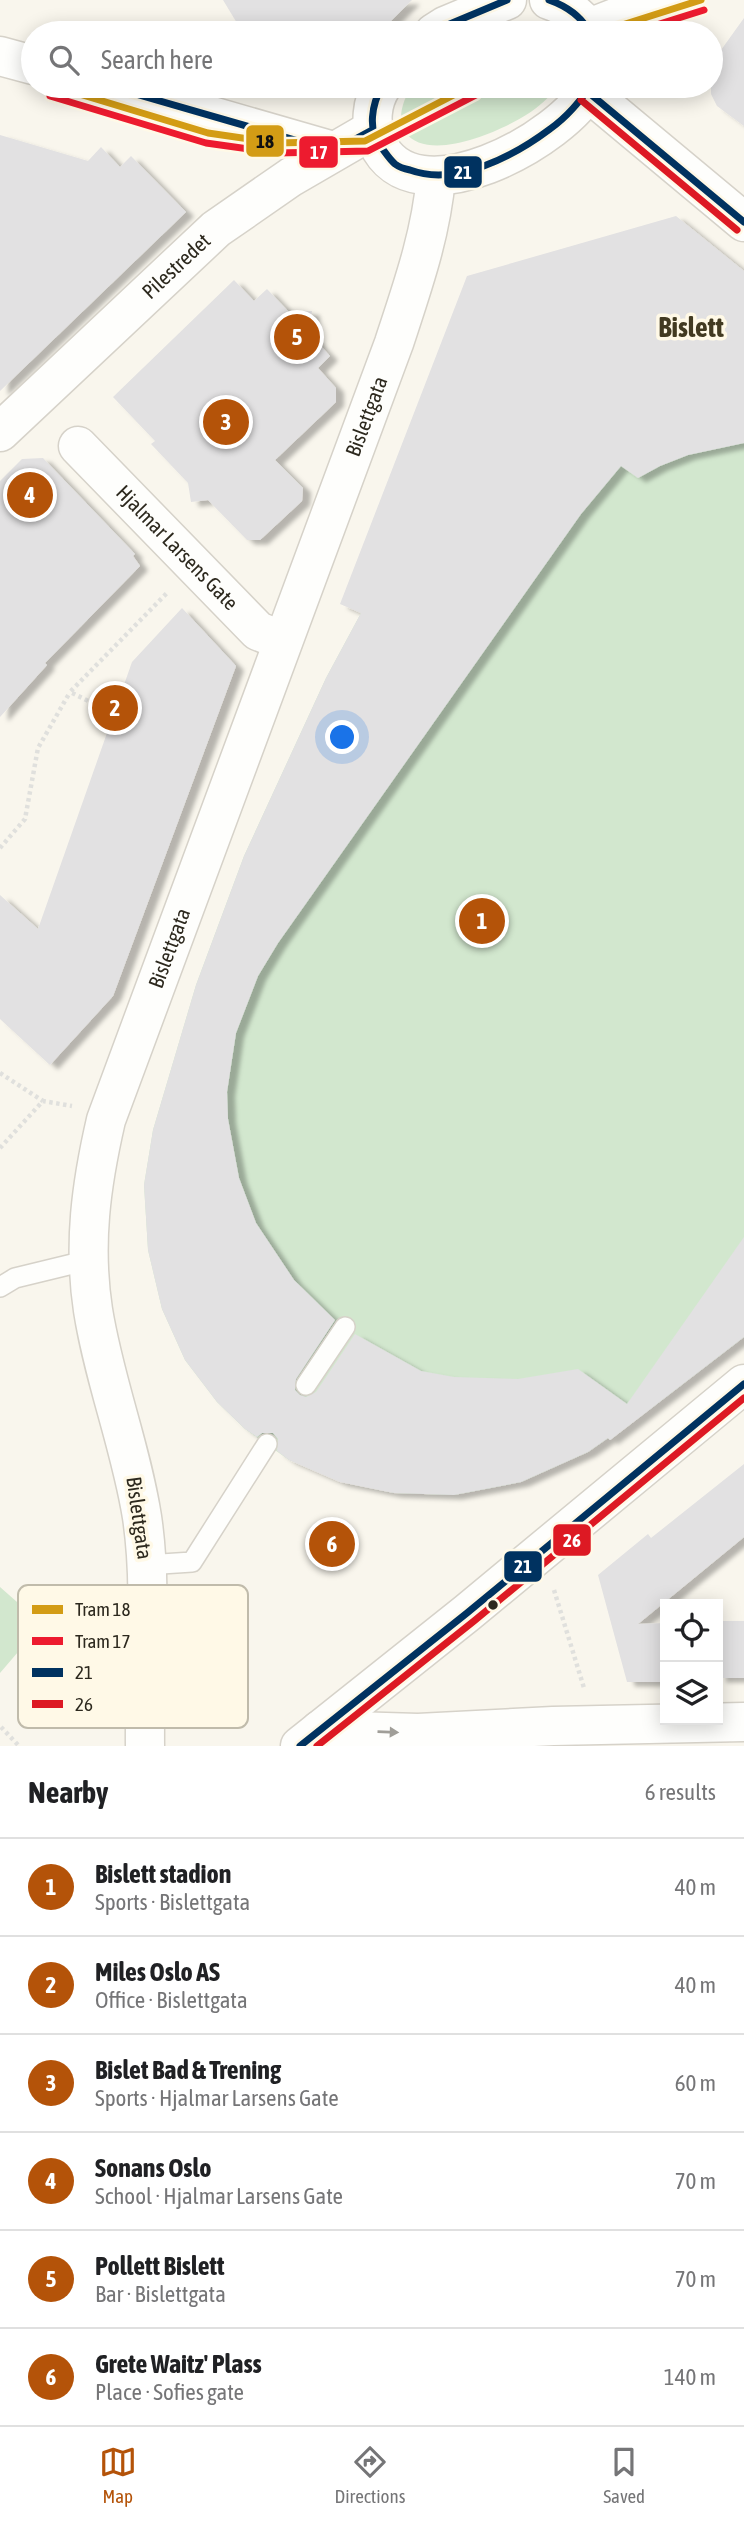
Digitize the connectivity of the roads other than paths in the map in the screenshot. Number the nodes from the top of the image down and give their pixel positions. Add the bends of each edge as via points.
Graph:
1 (507, 0) edge
2 (549, 0) edge
3 (661, 0) edge
4 (457, 21) edge
5 (579, 21) edge
6 (612, 21) edge
7 (0, 56) edge
8 (21, 62) edge
9 (149, 98) edge
10 (377, 98) edge
11 (582, 98) edge
12 (600, 98) edge
13 (372, 130) junction
14 (332, 151) junction
15 (436, 177) junction
16 (744, 222) edge
17 (0, 432) edge
18 (78, 446) dead end
19 (283, 641) junction
20 (89, 1260) junction
21 (0, 1287) edge
22 (345, 1327) dead end
23 (744, 1384) edge
24 (306, 1385) dead end
25 (267, 1444) dead end
26 (146, 1565) junction
27 (146, 1585) edge
28 (744, 1722) edge
29 (145, 1728) edge
30 (554, 1736) edge
31 (310, 1738) edge
32 (145, 1746) edge

1 - 4 street
2 - 5 street
3 - 6 street
7 - 8 street
9 - 14 street
10 - 13 street
11 - 15 street via 557,125 533,140 476,169
12 - 16 street
13 - 14 street, Pilestredet
13 - 15 street via 381,149 397,165 417,175
14 - 17 street, Pilestredet via 216,229
15 - 19 street, Bislettgata via 426,246 398,331
18 - 19 street, Hjalmar Larsens Gate via 258,631
19 - 20 street, Bislettgata via 106,1120 89,1208
20 - 21 lane via 15,1278
20 - 26 street, Bislettgata via 93,1310 135,1474
22 - 24 lane
23 - 31 street
25 - 26 lane via 192,1562
26 - 27 street, Bislettgata
28 - 30 street
29 - 32 street, Bislettgata
31 -> 30 street via 418,1733

